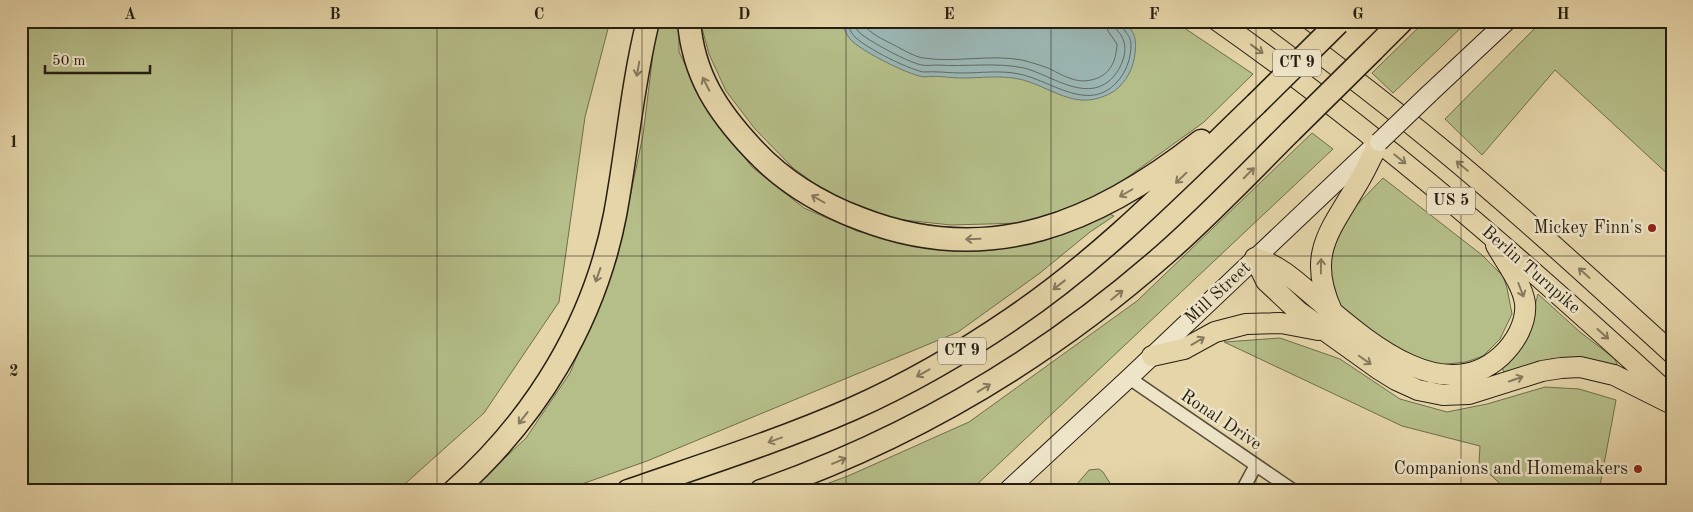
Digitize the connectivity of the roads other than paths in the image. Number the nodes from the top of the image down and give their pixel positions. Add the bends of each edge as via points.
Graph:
1 (648, 21) edge
2 (689, 21) edge
3 (1218, 21) edge
4 (1277, 21) edge
5 (1402, 21) edge
6 (1507, 21) edge
7 (1339, 22) edge
8 (1248, 111) junction
9 (1378, 142) joint
10 (1352, 178) junction
11 (1489, 232) junction
12 (1255, 258) junction
13 (1333, 313) junction
14 (1325, 332) junction
15 (1672, 353) edge
16 (1152, 356) junction
17 (1129, 378) junction
18 (1672, 397) edge
19 (1672, 404) edge
20 (1256, 465) junction
21 (454, 491) edge
22 (628, 491) edge
23 (761, 491) edge
24 (1007, 491) edge
25 (1242, 491) edge
26 (1294, 491) edge

1 -> 21 highway via 614,217 588,304 563,358 533,406 496,451
8 -> 2 highway via 1214,131 1130,191 1071,220 1036,231 991,239 923,237 839,210 798,187 768,164 743,139 708,90 695,58
3 -> 11 highway, Berlin Turnpike / US 5 via 1361,127
15 -> 4 highway, Berlin Turnpike / US 5 via 1447,154
23 -> 5 highway, CT 9, bridge via 899,434 983,388 1093,313 1167,252
6 - 9 main road, bridge
7 - 8 highway, CT 9, bridge
8 -> 22 highway, CT 9 via 1155,203 1103,249 1024,311 973,345 853,408
9 - 10 highway
10 - 12 main road, Mill Street
13 -> 10 highway via 1322,282 1320,260
11 -> 13 highway via 1520,286 1525,308 1522,325 1511,345 1498,359 1483,368 1453,375 1420,369 1385,351
11 -> 18 highway, Berlin Turnpike / US 5
12 - 13 highway via 1278,267
12 - 14 highway via 1266,281
12 - 16 main road, Mill Street
16 -> 14 highway via 1184,349 1216,332 1246,324 1281,323
14 -> 19 highway via 1396,380 1431,394 1469,394 1542,371 1580,367 1614,375
16 - 17 main road, Mill Street
17 - 20 street, Ronal Drive
17 - 24 main road, Mill Street
20 - 25 street
20 - 26 street, Ronal Drive

